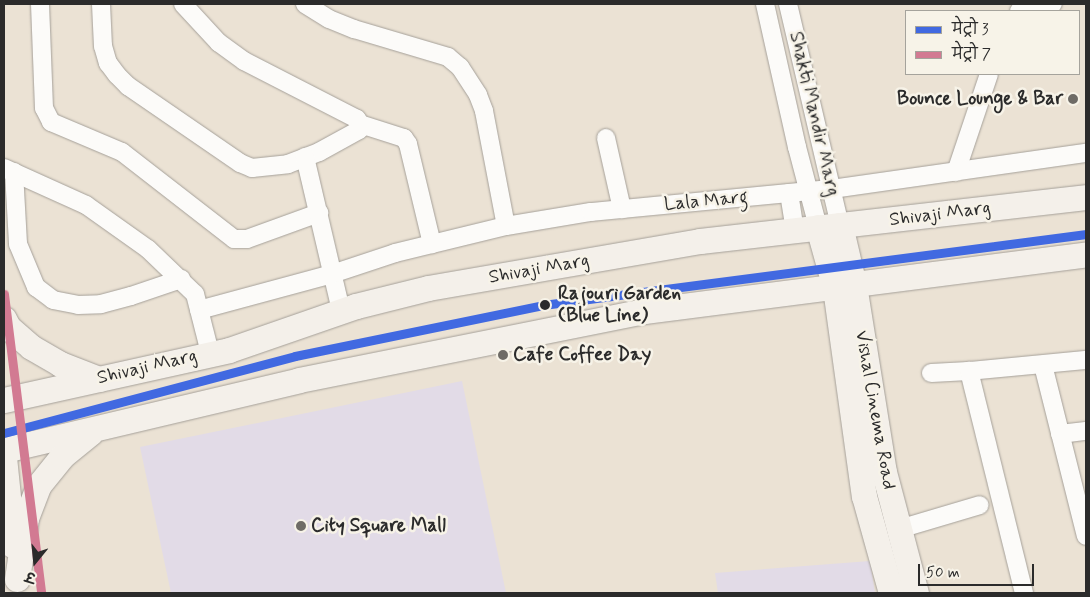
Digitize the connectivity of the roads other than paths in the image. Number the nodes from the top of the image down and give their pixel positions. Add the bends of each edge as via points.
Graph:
1 (40, 4) edge
2 (101, 4) edge
3 (182, 4) edge
4 (305, 4) edge
5 (766, 4) edge
6 (788, 4) edge
7 (1053, 4) edge
8 (1021, 10) edge
9 (989, 75) edge
10 (360, 124) junction
11 (606, 138) dead end
12 (1086, 153) edge
13 (305, 157) junction
14 (9, 170) edge
15 (956, 172) junction
16 (832, 189) junction
17 (809, 192) junction
18 (789, 193) junction
19 (1086, 197) edge
20 (622, 209) junction
21 (319, 213) junction
22 (506, 226) junction
23 (818, 228) junction
24 (432, 244) junction
25 (1086, 254) edge
26 (1086, 266) edge
27 (332, 274) junction
28 (181, 279) junction
29 (845, 286) junction
30 (199, 310) junction
31 (341, 311) junction
32 (4, 319) edge
33 (210, 353) junction
34 (1086, 360) edge
35 (1043, 365) junction
36 (969, 371) junction
37 (931, 373) dead end
38 (99, 379) junction
39 (4, 400) edge
40 (96, 429) junction
41 (1086, 430) edge
42 (1060, 434) junction
43 (4, 450) edge
44 (4, 457) edge
45 (980, 505) dead end
46 (899, 529) junction
47 (1086, 536) edge
48 (901, 584) edge
49 (18, 586) edge
50 (1024, 593) edge

1 - 21 street via 44,108 51,122 122,152 234,239 247,240
2 - 13 street via 103,46 108,63 128,86 246,166 288,164
3 - 10 street via 219,43 244,61 357,119
4 - 22 street via 329,19 448,57 460,67 484,111
5 - 17 street
6 - 16 street, Shakti Mandir Marg
7 - 8 street
9 - 15 street
10 - 13 street via 357,133
10 - 24 street via 404,138 408,144
11 - 20 street
12 - 15 street, Lala Marg
13 - 21 street
14 - 28 street via 86,205 148,249
14 - 28 street via 18,244 36,288 53,300 78,305 101,304
15 - 16 street, Lala Marg
16 - 17 street, Lala Marg
16 - 23 street, Shakti Mandir Marg
17 - 18 street, Lala Marg
17 - 23 street
18 - 20 street, Lala Marg
18 - 23 street
19 - 23 main road, Shivaji Marg
20 - 22 street, Lala Marg
21 - 27 street
22 - 24 street, Lala Marg
23 - 29 main road, Vishal Cinema Road
23 - 31 main road, Shivaji Marg via 700,241 428,288
24 - 27 street, Lala Marg
25 - 29 main road
26 - 29 street via 901,288
27 - 30 street, Lala Marg
27 - 31 street
28 - 30 street via 195,294
29 - 40 main road via 644,310 299,380
29 - 46 main road, Vishal Cinema Road
29 - 48 main road, Vishal Cinema Road via 864,496
30 - 33 street
31 - 33 main road, Shivaji Marg via 229,350
32 - 38 main road via 8,327 31,348 60,364
33 - 38 main road, Shivaji Marg
34 - 35 street
35 - 36 street
35 - 42 street
36 - 37 street
36 - 50 street
38 - 39 main road, Shivaji Marg
40 - 43 main road
40 - 49 main road via 62,456 38,486 26,518
41 - 42 street
42 - 47 street
44 - 49 main road
45 - 46 street
46 - 48 main road, Vishal Cinema Road

